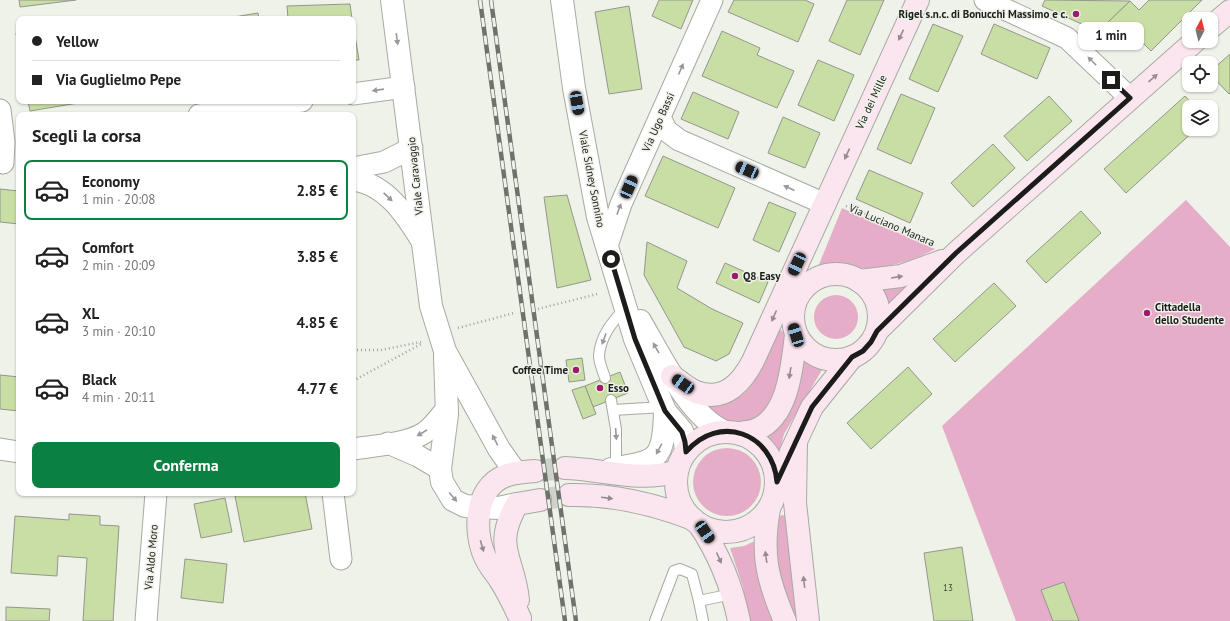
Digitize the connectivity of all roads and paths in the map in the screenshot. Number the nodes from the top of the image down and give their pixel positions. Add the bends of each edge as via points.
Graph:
1 (392, 0) edge
2 (562, 0) edge
3 (712, 0) edge
4 (918, 0) edge
5 (985, 0) edge
6 (1230, 11) edge
7 (1218, 21) edge
8 (1187, 48) edge
9 (404, 87) junction
10 (356, 94) edge
11 (1130, 98) junction
12 (280, 104) edge
13 (0, 110) edge
14 (222, 112) edge
15 (660, 118) junction
16 (8, 141) edge
17 (412, 148) junction
18 (7, 164) edge
19 (356, 167) edge
20 (356, 181) edge
21 (825, 204) junction
22 (423, 243) junction
23 (606, 246) junction
24 (954, 255) junction
25 (859, 281) junction
26 (809, 283) junction
27 (619, 285) junction
28 (597, 294) dead end
29 (626, 307) junction
30 (538, 309) dead end
31 (514, 313) dead end
32 (877, 331) junction
33 (796, 335) junction
34 (436, 342) junction
35 (356, 350) edge
36 (852, 357) junction
37 (672, 376) junction
38 (605, 378) dead end
39 (356, 380) edge
40 (447, 408) junction
41 (664, 409) junction
42 (732, 432) junction
43 (796, 442) junction
44 (388, 443) junction
45 (356, 448) edge
46 (0, 449) edge
47 (16, 452) edge
48 (686, 452) junction
49 (565, 468) tunnel mouth
50 (440, 469) junction
51 (609, 469) junction
52 (526, 472) joint
53 (677, 472) junction
54 (777, 482) junction
55 (569, 495) tunnel mouth
56 (156, 496) edge
57 (333, 496) edge
58 (540, 500) tunnel mouth
59 (517, 504) junction
60 (480, 507) junction
61 (769, 509) junction
62 (696, 522) junction
63 (341, 559) dead end
64 (732, 594) junction
65 (699, 601) junction
66 (521, 620) edge
67 (146, 621) edge
68 (655, 621) edge
69 (703, 621) edge
70 (739, 621) edge
71 (785, 621) edge
72 (808, 621) edge

1 -> 9 street, Viale Caravaggio
2 - 23 street, Viale Sidney Sonnino via 592,189
15 -> 3 street, Via Ugo Bassi
4 -> 21 main road, Via dei Mille
11 -> 5 street via 1067,38
6 - 7 main road
11 -> 8 main road
9 -> 10 street
9 - 17 street, Viale Caravaggio
11 - 24 main road
12 - 14 street
13 - 16 street
21 -> 15 street via 679,140 667,131
23 -> 15 street, Via Ugo Bassi via 621,204
16 - 18 street
17 - 19 street via 384,162
17 - 22 street, Viale Caravaggio
20 -> 22 street via 384,193 405,214
21 - 24 path, Via Luciano Manara
21 - 26 main road, Via dei Mille
21 -> 37 main road via 744,379 722,394 706,394 694,392
22 - 34 street, Viale Caravaggio
23 - 27 street, Viale Sidney Sonnino
25 -> 24 main road via 901,276
24 - 32 main road
25 - 26 main road via 849,276 828,275
25 - 32 main road via 869,290 876,303 879,317
26 - 33 main road via 801,291 794,307 793,324
27 - 29 street, Viale Sidney Sonnino
37 -> 27 street, Viale Sidney Sonnino
28 - 30 path
29 -> 38 lane via 603,338 599,357
29 - 41 street, Viale Sidney Sonnino via 635,339
31 - 34 path via 481,321
32 - 36 main road via 863,351
33 - 36 main road via 803,346 826,359
33 -> 42 main road via 789,382 776,413 756,430
34 - 35 path via 381,350
34 - 39 path
34 - 40 street, Viale Caravaggio
52 -> 34 street, Viale Caravaggio via 499,449
36 - 43 main road via 812,407
37 - 42 street, Viale Sidney Sonnino via 700,416 715,428
40 -> 44 street via 423,434
40 - 50 street, Viale Caravaggio
41 - 48 street, Viale Sidney Sonnino via 682,432
41 -> 51 street via 663,440 655,456 641,464
41 -> 51 lane via 612,405 616,430
42 - 48 main road via 714,432 698,440
42 - 54 main road via 759,443 767,452 776,471
43 - 54 main road
72 -> 43 main road via 795,503
44 - 45 street
44 - 50 street
46 - 47 street
48 - 53 main road
49 - 51 main road
50 -> 60 street, Viale Caravaggio via 442,482 454,500 465,506
51 - 53 main road via 647,477
52 - 60 main road via 504,476 489,489
53 - 62 main road via 677,493 686,512
54 - 61 main road
55 -> 62 main road via 615,498 659,508
56 - 67 street, Via Aldo Moro
57 - 63 street
58 - 59 main road
59 - 60 street, Viale Caravaggio via 498,508
59 - 66 main road via 507,523 504,544 517,583
60 -> 66 main road via 478,521 481,547
61 - 62 main road via 762,518 743,530 720,532
71 -> 61 main road via 772,590 767,568 764,547
62 -> 64 main road via 719,556
64 - 65 lane
64 - 70 main road
65 - 68 lane via 692,574 680,569 674,571
65 - 69 lane

